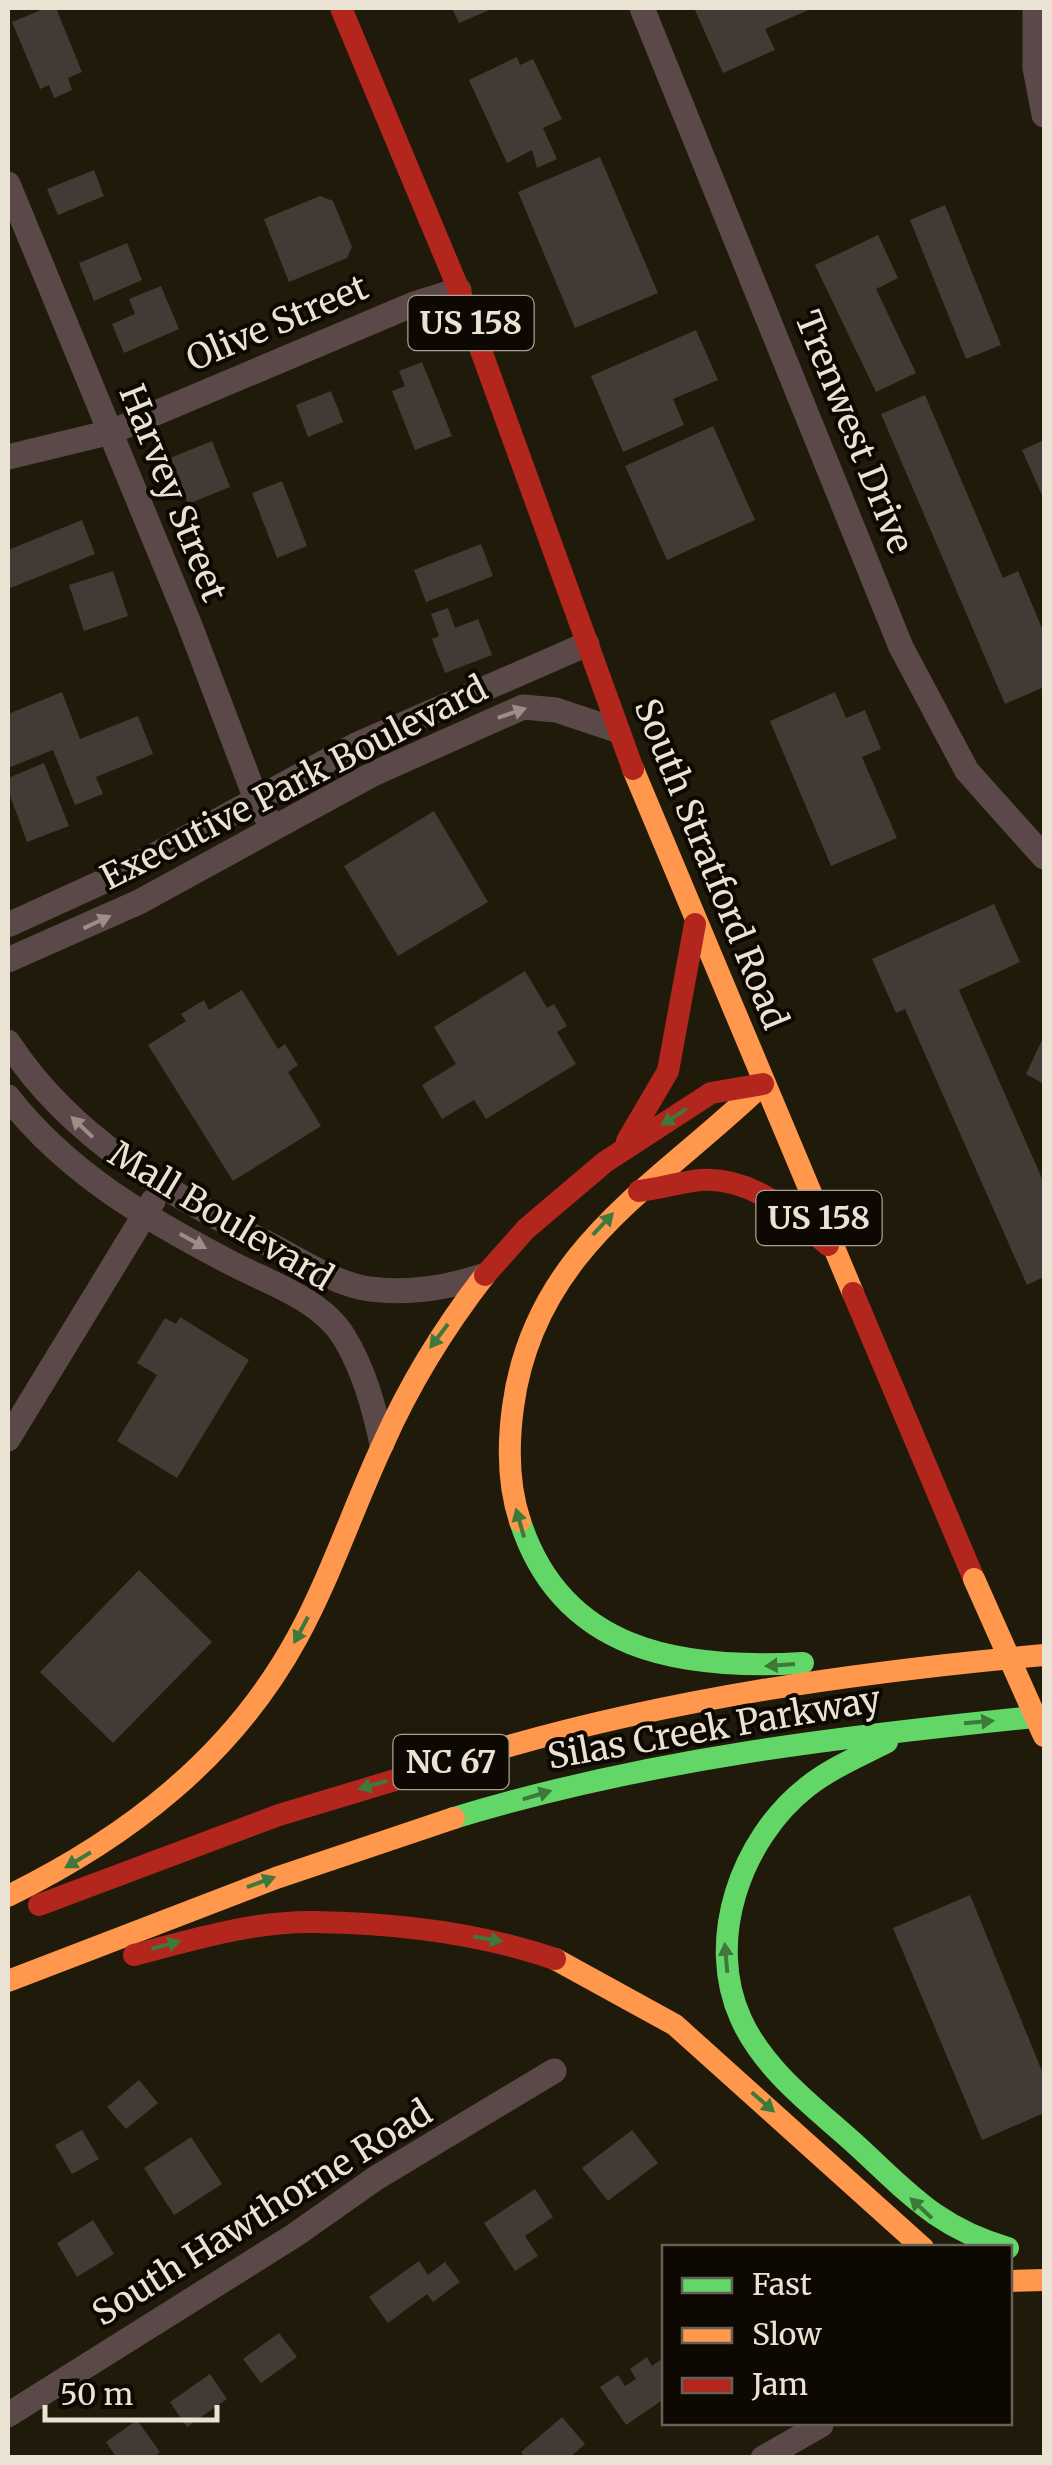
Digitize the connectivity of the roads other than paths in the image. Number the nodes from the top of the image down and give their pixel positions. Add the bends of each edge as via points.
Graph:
1 (341, 8) edge
2 (642, 8) edge
3 (1035, 8) edge
4 (1044, 116) edge
5 (8, 184) edge
6 (459, 290) junction
7 (111, 432) junction
8 (8, 458) edge
9 (588, 644) junction
10 (616, 730) junction
11 (256, 800) junction
12 (272, 828) junction
13 (1044, 858) edge
14 (696, 924) junction
15 (8, 925) edge
16 (8, 960) edge
17 (8, 1042) edge
18 (763, 1084) junction
19 (52, 1098) junction
20 (16, 1107) edge
21 (626, 1144) junction
22 (160, 1187) junction
23 (639, 1192) junction
24 (146, 1216) junction
25 (831, 1248) junction
26 (484, 1276) junction
27 (8, 1440) edge
28 (382, 1444) junction
29 (1044, 1655) edge
30 (912, 1668) junction
31 (1044, 1716) edge
32 (913, 1728) junction
33 (1044, 1736) edge
34 (8, 1896) edge
35 (8, 1918) edge
36 (8, 1981) edge
37 (8, 2000) edge
38 (554, 2071) dead end
39 (920, 2245) edge
40 (1005, 2245) edge
41 (1044, 2280) edge
42 (1012, 2281) edge
43 (8, 2415) edge
44 (820, 2425) edge
45 (821, 2425) edge
46 (763, 2458) edge
47 (797, 2458) edge

1 - 6 main road, South Stratford Road / US 158
2 - 13 street, Trenwest Drive via 901,647 966,772
3 - 4 street
5 - 7 street, Harvey Street
6 - 7 street, Olive Street
6 - 9 main road, South Stratford Road / US 158
7 - 8 street, Olive Street
7 - 11 street, Harvey Street
9 - 10 main road, South Stratford Road / US 158
9 - 11 street, Executive Park Boulevard via 432,708
12 -> 10 street, Executive Park Boulevard via 523,707 556,710
10 - 14 main road, South Stratford Road / US 158
11 - 12 street, Harvey Street
11 - 15 street, Executive Park Boulevard
16 -> 12 street, Executive Park Boulevard via 139,902
14 - 18 main road, South Stratford Road / US 158
14 - 21 main road via 668,1071
17 - 19 street, Mall Boulevard
18 -> 21 main road via 712,1092
18 - 23 main road via 730,1120 656,1172
18 - 25 main road, South Stratford Road / US 158
19 - 20 street, Mall Boulevard
22 -> 19 street, Mall Boulevard via 101,1145
20 - 24 street, Mall Boulevard via 79,1173
21 - 26 main road via 579,1180
22 - 24 street
22 - 26 street, Mall Boulevard via 367,1289 439,1290
23 - 25 main road via 700,1180 740,1184 759,1190
30 -> 23 main road via 842,1659 716,1666 649,1655 575,1614 531,1555 519,1526 509,1461 519,1373 570,1263
24 - 27 street
24 -> 28 street, Mall Boulevard via 301,1296 343,1334 372,1397
25 - 33 main road, South Stratford Road / US 158, bridge
26 -> 28 main road via 427,1352
28 -> 34 main road via 312,1609 248,1712 138,1821
29 - 30 main road, Silas Creek Parkway / NC 67
30 -> 35 main road, Silas Creek Parkway / NC 67 via 574,1726 279,1815
32 -> 31 main road, Silas Creek Parkway / NC 67
36 -> 32 main road, Silas Creek Parkway / NC 67 via 298,1869 553,1790
40 -> 32 main road via 968,2238 926,2214 764,2055 730,1990 723,1948 730,1920 753,1852 774,1818 806,1788
37 -> 39 main road via 148,1950 254,1928 312,1922 494,1938 565,1962 676,2025
38 - 43 street, South Hawthorne Road
41 - 42 main road
44 - 46 street
45 - 47 street

